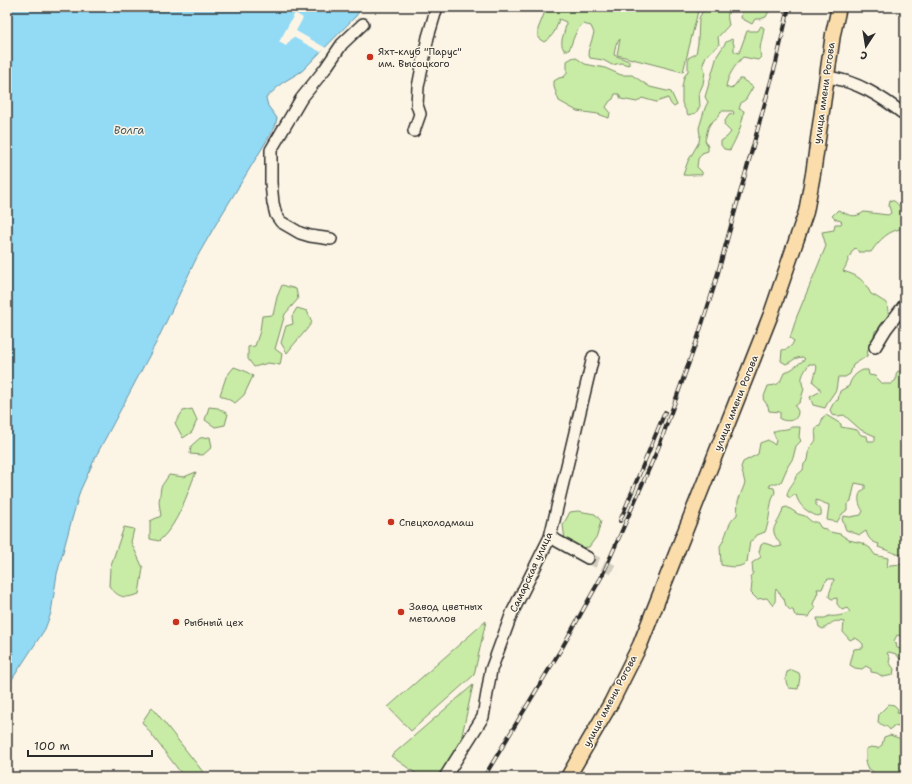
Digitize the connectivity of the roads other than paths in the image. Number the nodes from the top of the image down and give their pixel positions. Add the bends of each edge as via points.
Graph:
1 (437, 7) edge
2 (839, 7) edge
3 (363, 24) dead end
4 (827, 77) junction
5 (905, 115) edge
6 (414, 131) dead end
7 (331, 239) dead end
8 (905, 304) edge
9 (875, 347) dead end
10 (593, 357) dead end
11 (550, 537) junction
12 (588, 558) tunnel mouth
13 (446, 777) edge
14 (568, 777) edge

1 - 6 street via 418,87 417,105 420,114
2 - 4 main road, улица имени Рогова
3 - 7 street via 342,44 301,98 270,150 276,216 281,222 300,233
4 - 5 street via 859,85
4 - 14 main road, улица имени Рогова via 806,212 771,314 640,645 611,704
8 - 9 street
10 - 11 street, Самарская улица
11 - 12 street
11 - 13 street, Самарская улица via 512,613 491,670 483,717

